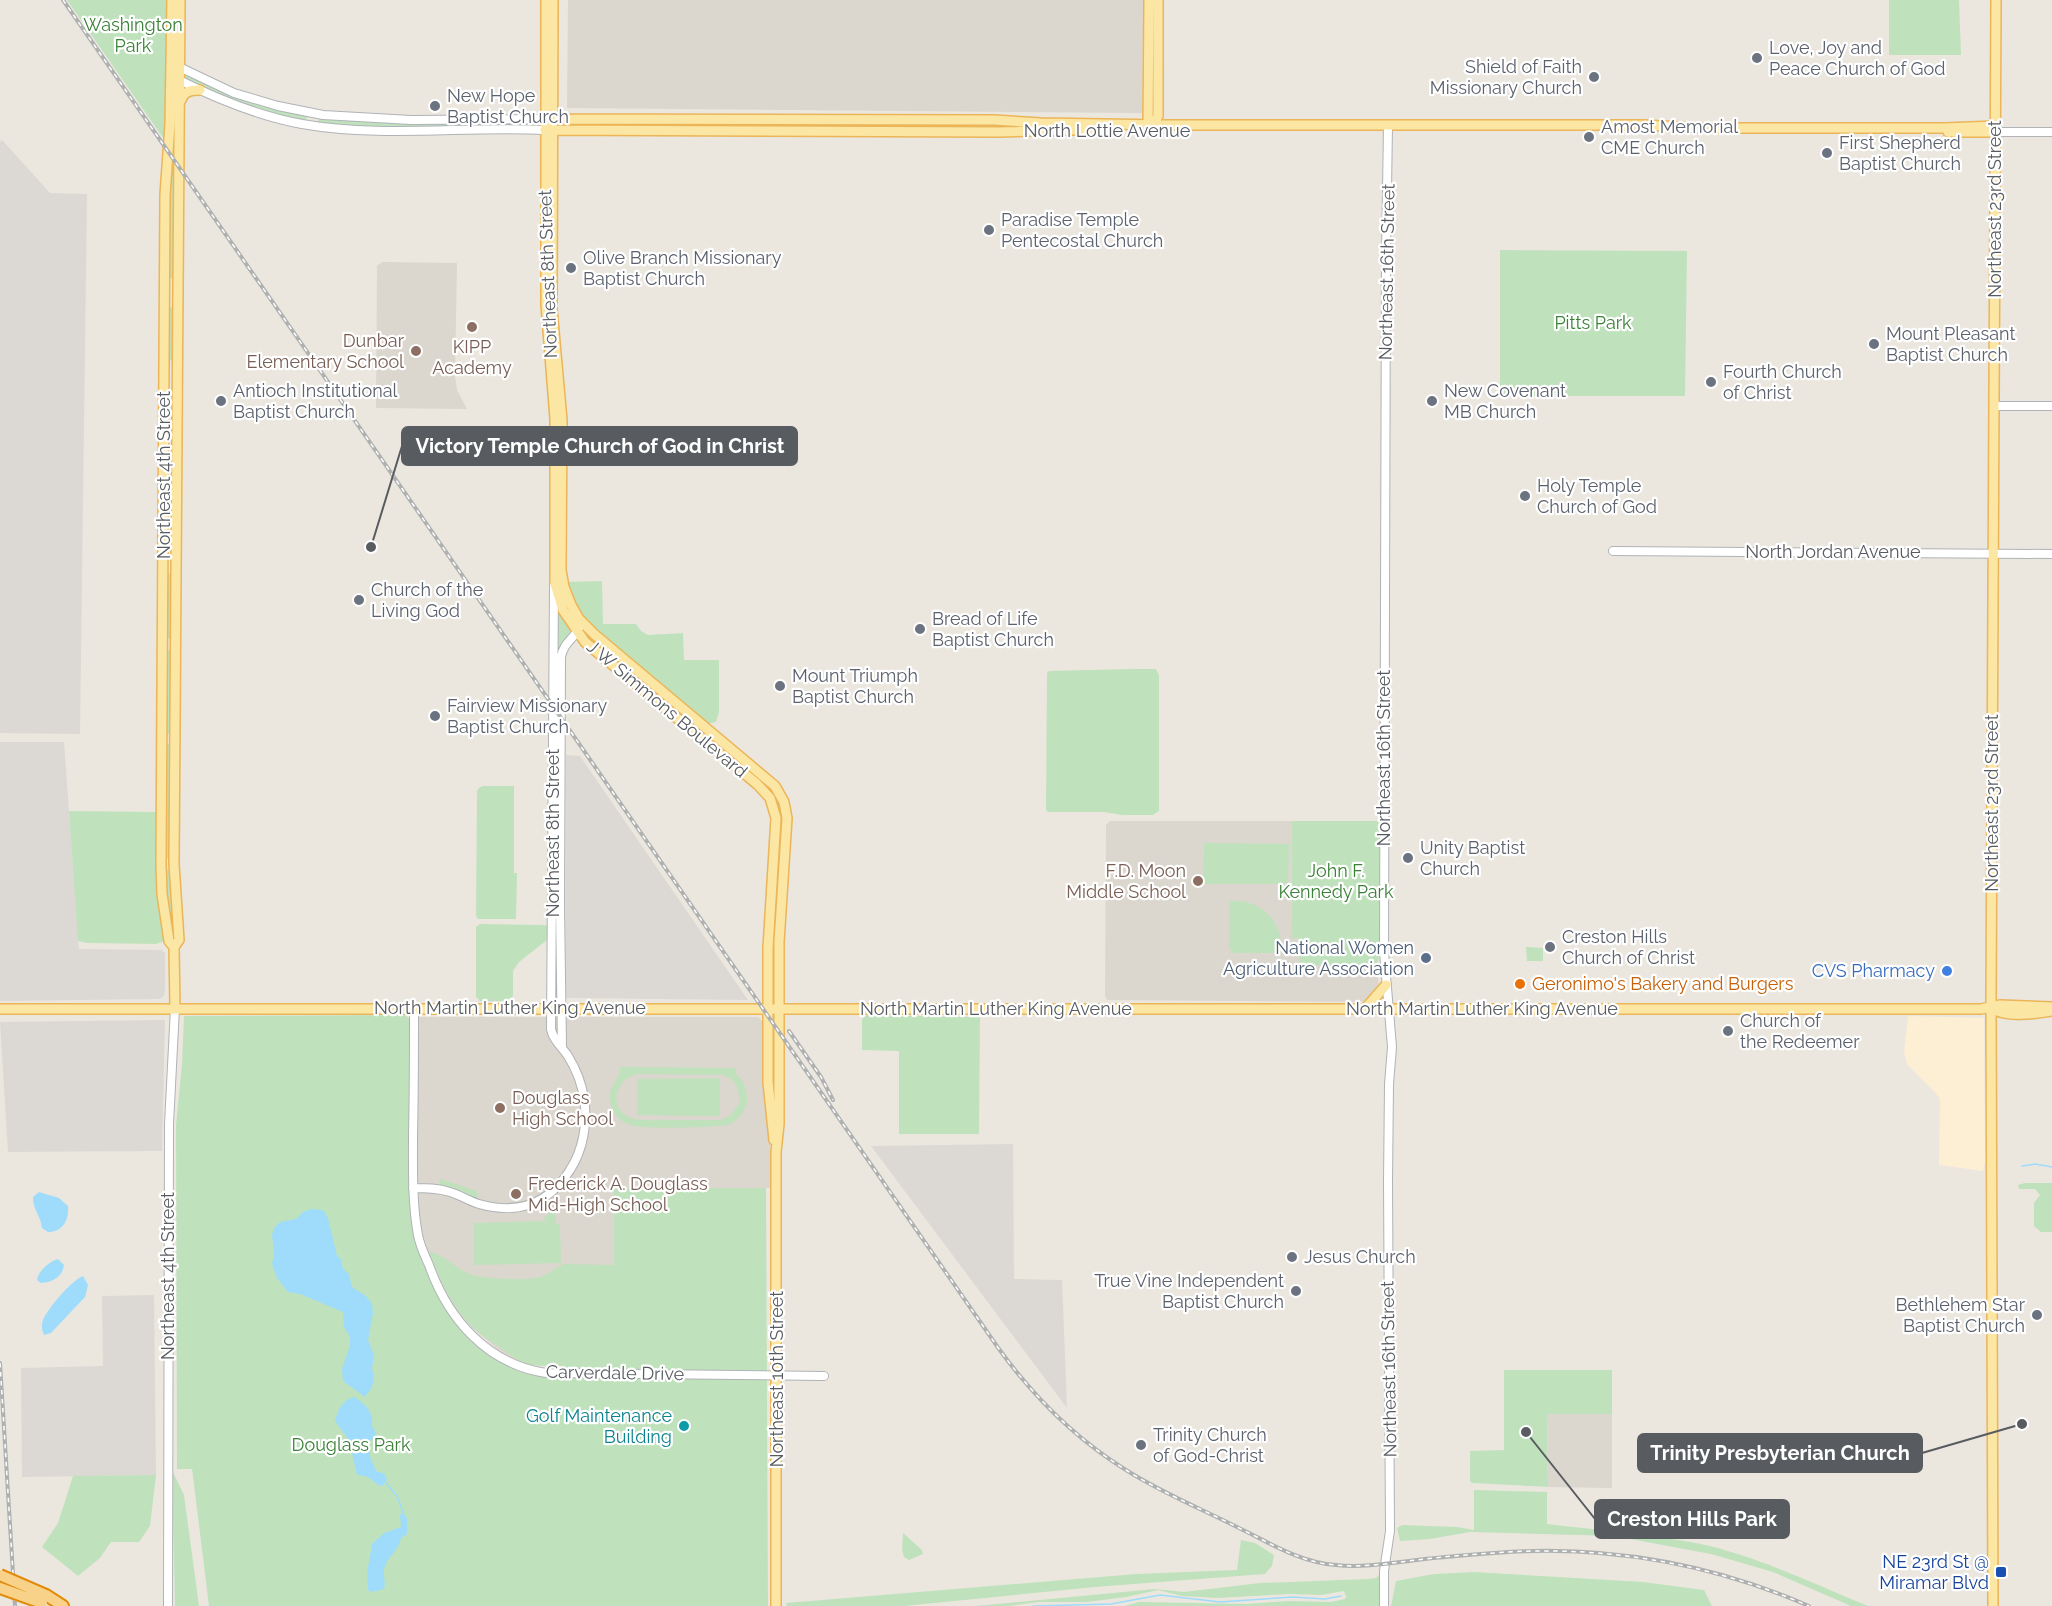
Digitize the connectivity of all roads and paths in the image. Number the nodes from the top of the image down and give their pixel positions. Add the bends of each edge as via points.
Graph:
1 (172, 0) edge
2 (180, 0) edge
3 (546, 0) edge
4 (553, 0) edge
5 (1149, 0) edge
6 (1158, 0) edge
7 (1996, 0) edge
8 (176, 65) junction
9 (175, 78) junction
10 (200, 90) junction
11 (180, 102) junction
12 (549, 119) junction
13 (1150, 126) junction
14 (1388, 128) junction
15 (1995, 129) junction
16 (549, 130) junction
17 (2052, 132) edge
18 (1994, 406) junction
19 (2052, 406) edge
20 (557, 548) junction
21 (1614, 551) dead end
22 (1993, 553) junction
23 (2052, 554) edge
24 (163, 568) junction
25 (176, 568) junction
26 (554, 579) junction
27 (579, 619) junction
28 (577, 632) junction
29 (163, 644) junction
30 (176, 645) junction
31 (781, 794) joint
32 (770, 798) joint
33 (174, 947) junction
34 (1386, 985) junction
35 (174, 1008) junction
36 (414, 1008) junction
37 (1388, 1008) junction
38 (1991, 1008) junction
39 (556, 1009) junction
40 (767, 1009) junction
41 (778, 1009) junction
42 (1365, 1009) junction
43 (2052, 1009) edge
44 (0, 1010) edge
45 (776, 1152) junction
46 (413, 1188) junction
47 (777, 1376) junction
48 (824, 1376) dead end
49 (0, 1575) edge
50 (0, 1588) edge
51 (45, 1602) edge
52 (63, 1606) edge
53 (168, 1606) edge
54 (776, 1606) edge
55 (1384, 1606) edge
56 (1993, 1606) edge

1 - 8 main road, Northeast 4th Street
2 - 8 main road, Northeast 4th Street
3 - 12 main road, Northeast 8th Street
4 - 12 main road, Northeast 8th Street
5 - 13 main road
6 - 13 main road via 1158,116
7 - 15 main road, Northeast 23rd Street
8 - 9 main road, Northeast 4th Street
8 - 12 street, North Lottie Avenue via 234,93 323,115 411,120
9 - 10 street, North Lottie Avenue
9 - 11 main road, Northeast 4th Street
9 - 24 main road, Northeast 4th Street via 165,211
10 - 11 main road via 185,93
10 - 16 street, North Lottie Avenue via 248,110 322,127
11 - 25 main road, Northeast 4th Street
12 - 13 main road, North Lottie Avenue via 994,120
12 - 16 main road, Northeast 8th Street
13 - 14 main road, North Lottie Avenue
13 - 16 main road, North Lottie Avenue via 999,132
14 - 15 main road, North Lottie Avenue via 1646,125
14 - 34 street, Northeast 16th Street
15 - 17 street, North Lottie Avenue
15 - 18 main road, Northeast 23rd Street
16 - 20 main road, Northeast 8th Street via 546,317 555,430
18 - 19 street
18 - 22 main road, Northeast 23rd Street
20 - 26 main road, J W Simmons Boulevard
20 - 27 main road, J W Simmons Boulevard via 564,587
21 - 22 street, North Jordan Avenue
22 - 23 street, North Jordan Avenue
22 - 38 main road, Northeast 23rd Street
24 - 25 main road
24 - 29 main road, Northeast 4th Street
25 - 30 main road, Northeast 4th Street
26 - 28 main road, J W Simmons Boulevard via 560,602
26 - 39 street, Northeast 8th Street
27 - 28 street, Northeast 8th Street
27 - 31 main road, J W Simmons Boulevard
28 - 32 main road, J W Simmons Boulevard
28 - 39 street, Northeast 8th Street via 564,646 561,657
29 - 30 main road
29 - 33 main road, Northeast 4th Street via 161,878 169,941
30 - 33 main road, Northeast 4th Street via 174,864 179,940
31 - 41 main road, Northeast 10th Street via 787,812 787,832
32 - 40 main road, Northeast 10th Street via 776,823
33 - 35 main road, Northeast 4th Street
34 - 37 street, Northeast 16th Street
34 - 42 main road
35 - 36 main road, North Martin Luther King Avenue
35 - 44 main road, North Martin Luther King Avenue
35 - 53 street, Northeast 4th Street via 168,1156
36 - 39 main road, North Martin Luther King Avenue
36 - 46 street, Carverdale Drive
37 - 38 main road, North Martin Luther King Avenue
37 - 42 main road, North Martin Luther King Avenue
37 - 55 street, Northeast 16th Street via 1392,1047 1388,1160 1390,1531
38 - 43 main road, North Martin Luther King Avenue via 1999,1013 2039,1013
38 - 56 main road, Northeast 23rd Street
39 - 40 main road, North Martin Luther King Avenue
39 - 46 street, Northeast 8th Street via 552,1034 575,1069 582,1090 585,1124 566,1177 551,1193 524,1207 500,1208 443,1190
40 - 41 main road, North Martin Luther King Avenue
40 - 45 main road, Northeast 10th Street via 768,1082
41 - 42 main road, North Martin Luther King Avenue
41 - 45 main road, Northeast 10th Street
45 - 47 main road, Northeast 10th Street
46 - 47 street, Carverdale Drive via 419,1239 442,1298 470,1333 505,1360 546,1373
47 - 48 street, Carverdale Drive
47 - 54 main road, Northeast 10th Street
49 - 51 highway, bridge
50 - 51 highway, bridge
51 - 52 highway

